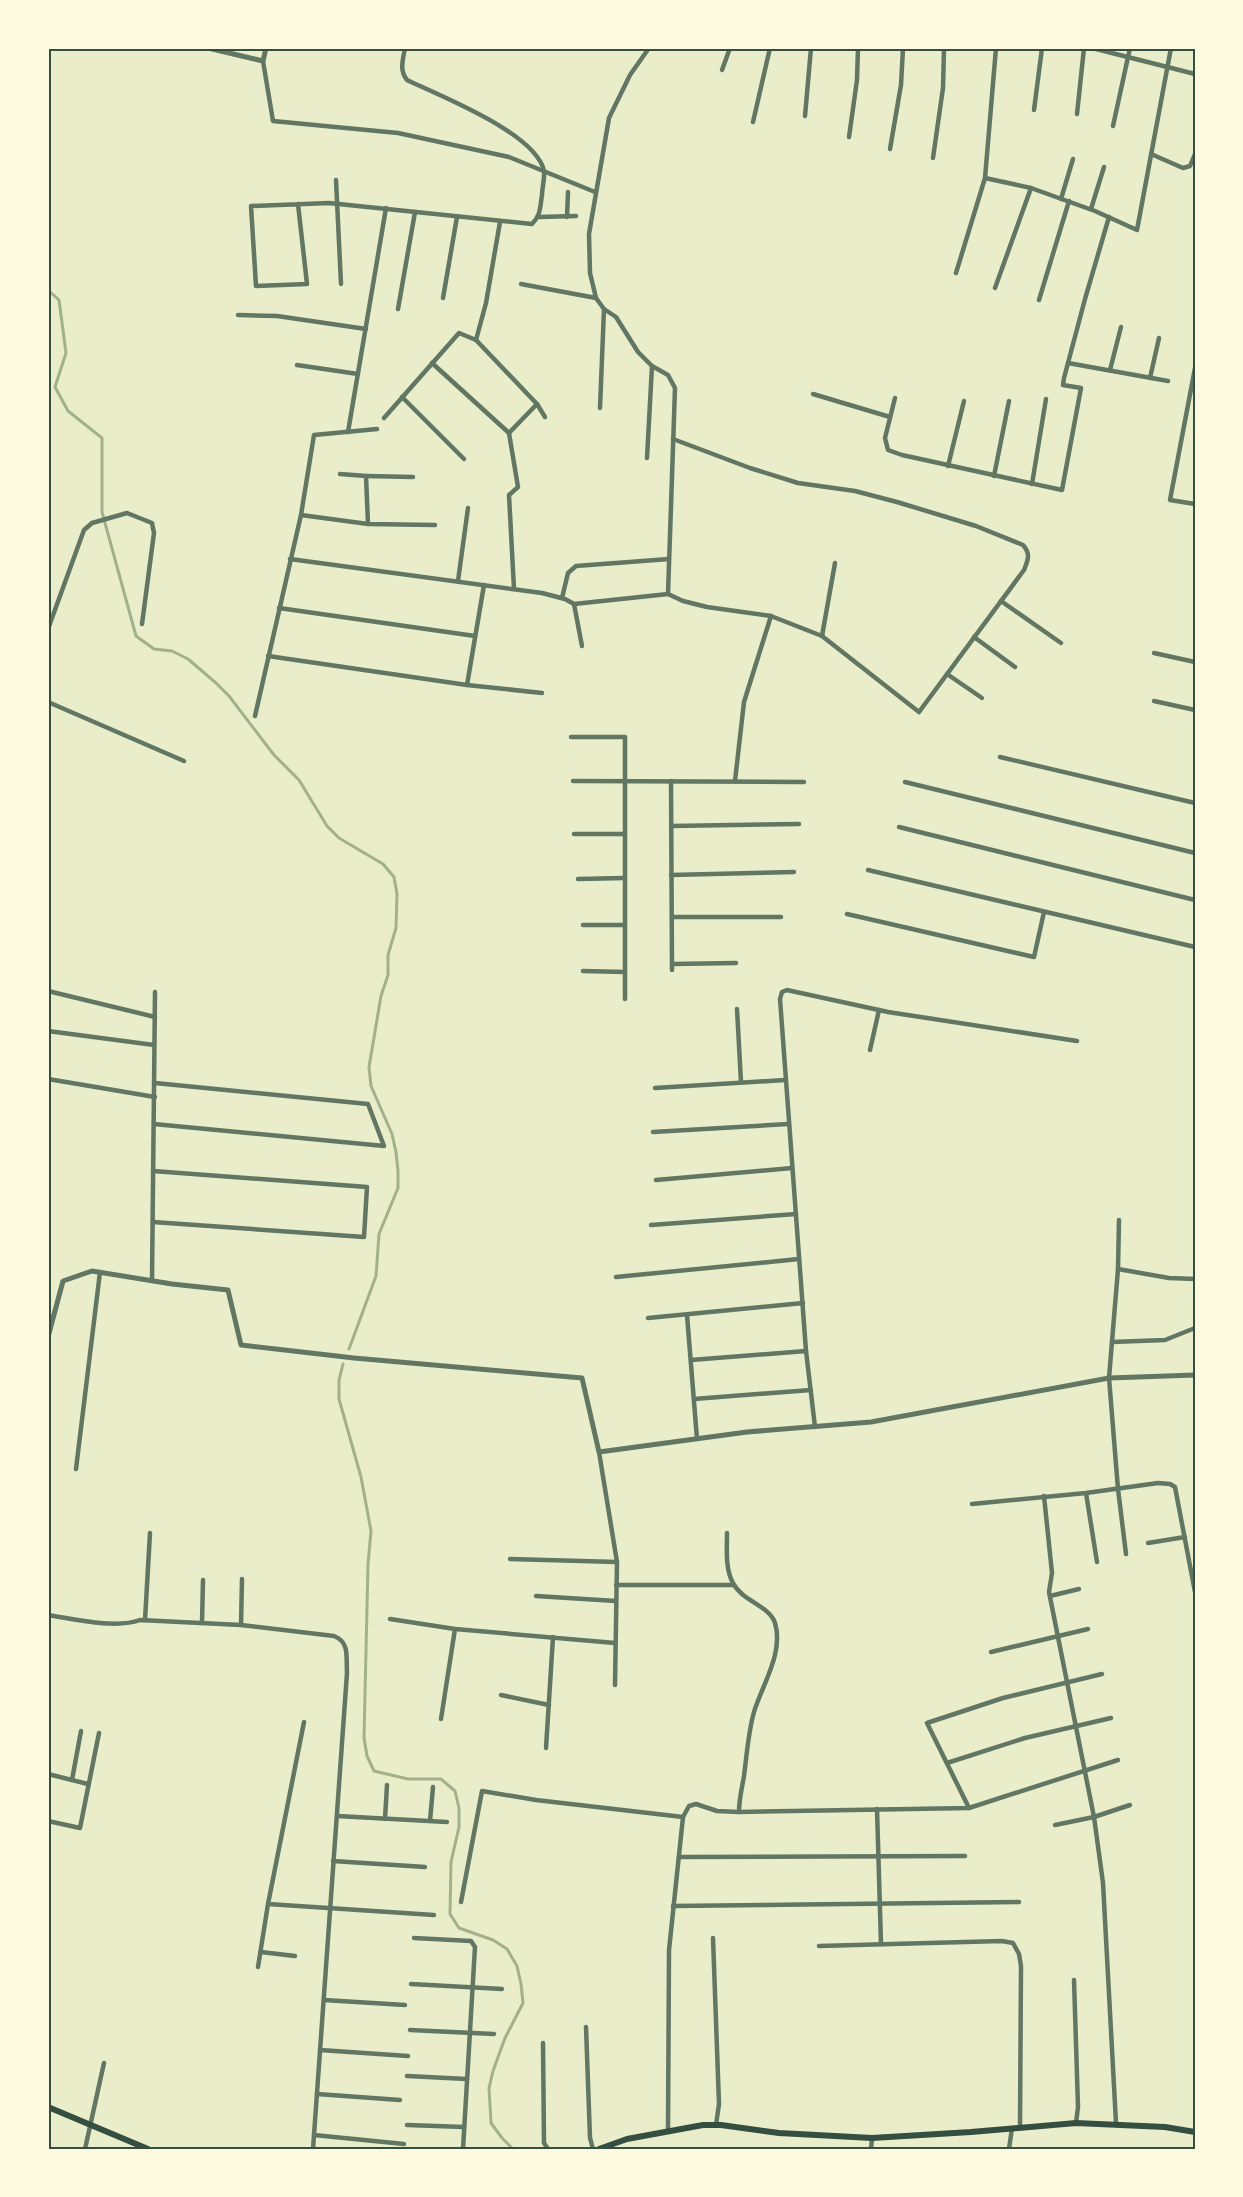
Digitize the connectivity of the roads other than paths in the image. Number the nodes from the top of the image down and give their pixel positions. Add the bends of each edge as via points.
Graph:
1 (208, 48) edge
2 (266, 48) edge
3 (405, 48) edge
4 (649, 48) edge
5 (730, 48) edge
6 (770, 48) edge
7 (811, 48) edge
8 (858, 48) edge
9 (903, 48) edge
10 (944, 48) edge
11 (996, 48) edge
12 (1041, 48) edge
13 (1084, 48) edge
14 (1092, 48) edge
15 (1130, 48) edge
16 (1171, 48) edge
17 (1128, 56) junction
18 (263, 61) junction
19 (1168, 66) junction
20 (722, 70) dead end
21 (1195, 74) edge
22 (1034, 110) dead end
23 (1077, 114) dead end
24 (805, 116) dead end
25 (753, 122) dead end
26 (1113, 126) dead end
27 (849, 137) dead end
28 (890, 149) dead end
29 (1151, 154) junction
30 (1195, 154) edge
31 (933, 158) dead end
32 (1073, 159) dead end
33 (1104, 167) dead end
34 (544, 171) junction
35 (985, 178) junction
36 (336, 180) dead end
37 (1031, 188) junction
38 (567, 192) dead end
39 (595, 192) junction
40 (1061, 199) junction
41 (1068, 201) junction
42 (298, 204) junction
43 (337, 204) junction
44 (386, 208) junction
45 (1091, 209) junction
46 (415, 212) junction
47 (567, 216) junction
48 (576, 216) dead end
49 (457, 217) junction
50 (539, 217) junction
51 (1110, 218) junction
52 (500, 222) junction
53 (956, 273) dead end
54 (341, 284) dead end
55 (520, 284) dead end
56 (995, 288) dead end
57 (443, 298) dead end
58 (596, 298) junction
59 (1039, 300) dead end
60 (398, 309) dead end
61 (604, 309) junction
62 (238, 315) dead end
63 (1120, 327) dead end
64 (366, 329) junction
65 (1159, 338) dead end
66 (476, 340) junction
67 (432, 363) junction
68 (1068, 363) junction
69 (297, 365) dead end
70 (652, 366) junction
71 (1195, 368) edge
72 (1110, 370) junction
73 (358, 374) junction
74 (1150, 378) junction
75 (1168, 381) dead end
76 (813, 394) dead end
77 (402, 397) junction
78 (895, 398) dead end
79 (1046, 399) dead end
80 (963, 401) dead end
81 (1009, 401) dead end
82 (537, 404) junction
83 (600, 408) dead end
84 (545, 417) dead end
85 (890, 417) junction
86 (384, 418) dead end
87 (377, 429) dead end
88 (348, 432) junction
89 (509, 433) junction
90 (673, 439) junction
91 (647, 458) dead end
92 (464, 459) dead end
93 (948, 466) junction
94 (340, 474) dead end
95 (366, 476) junction
96 (994, 476) junction
97 (413, 477) dead end
98 (1032, 484) junction
99 (1195, 504) edge
100 (468, 508) dead end
101 (301, 515) junction
102 (368, 524) junction
103 (435, 525) dead end
104 (290, 559) junction
105 (669, 559) junction
106 (835, 563) dead end
107 (458, 581) junction
108 (484, 585) junction
109 (514, 589) junction
110 (668, 594) junction
111 (562, 598) junction
112 (1001, 601) junction
113 (574, 604) junction
114 (279, 608) junction
115 (771, 616) junction
116 (142, 624) dead end
117 (48, 629) edge
118 (475, 636) junction
119 (822, 636) junction
120 (974, 638) junction
121 (1061, 643) dead end
122 (582, 646) dead end
123 (1154, 653) dead end
124 (268, 656) junction
125 (1195, 662) edge
126 (1015, 667) dead end
127 (947, 674) junction
128 (467, 685) junction
129 (542, 693) dead end
130 (982, 698) dead end
131 (1154, 701) dead end
132 (48, 702) edge
133 (1195, 710) edge
134 (255, 716) dead end
135 (571, 736) dead end
136 (1000, 757) dead end
137 (184, 762) dead end
138 (573, 781) dead end
139 (625, 781) junction
140 (671, 781) junction
141 (735, 781) junction
142 (804, 782) dead end
143 (905, 782) dead end
144 (1195, 803) edge
145 (799, 824) dead end
146 (671, 826) junction
147 (898, 827) dead end
148 (574, 834) dead end
149 (625, 834) junction
150 (1195, 853) edge
151 (867, 870) dead end
152 (794, 872) dead end
153 (671, 875) junction
154 (625, 878) junction
155 (578, 879) dead end
156 (1195, 900) edge
157 (1044, 912) junction
158 (847, 914) dead end
159 (672, 917) junction
160 (781, 917) dead end
161 (583, 925) dead end
162 (625, 925) junction
163 (1195, 947) edge
164 (736, 963) dead end
165 (672, 964) junction
166 (672, 970) dead end
167 (583, 971) dead end
168 (625, 972) junction
169 (48, 992) edge
170 (155, 992) dead end
171 (625, 999) dead end
172 (737, 1009) dead end
173 (879, 1010) junction
174 (155, 1017) junction
175 (48, 1031) edge
176 (1077, 1041) dead end
177 (154, 1045) junction
178 (870, 1050) dead end
179 (48, 1079) edge
180 (785, 1080) junction
181 (741, 1082) junction
182 (155, 1083) junction
183 (655, 1089) dead end
184 (155, 1097) junction
185 (154, 1124) junction
186 (788, 1124) junction
187 (653, 1132) dead end
188 (792, 1168) junction
189 (153, 1172) junction
190 (656, 1180) dead end
191 (796, 1214) junction
192 (1119, 1220) dead end
193 (153, 1222) junction
194 (651, 1225) dead end
195 (799, 1259) junction
196 (1118, 1269) junction
197 (100, 1272) junction
198 (616, 1277) dead end
199 (1195, 1279) edge
200 (152, 1281) junction
201 (803, 1303) junction
202 (687, 1315) junction
203 (648, 1318) dead end
204 (1195, 1328) edge
205 (48, 1337) edge
206 (1112, 1342) junction
207 (806, 1351) junction
208 (691, 1360) junction
209 (1195, 1375) edge
210 (1109, 1378) junction
211 (811, 1390) junction
212 (694, 1399) junction
213 (815, 1427) junction
214 (697, 1439) junction
215 (598, 1452) junction
216 (76, 1468) dead end
217 (1118, 1488) junction
218 (1086, 1493) junction
219 (1044, 1496) junction
220 (972, 1504) dead end
221 (150, 1533) dead end
222 (727, 1533) dead end
223 (1185, 1538) junction
224 (1148, 1543) dead end
225 (1126, 1554) dead end
226 (510, 1559) dead end
227 (616, 1562) junction
228 (1097, 1562) dead end
229 (242, 1579) dead end
230 (203, 1580) dead end
231 (616, 1585) junction
232 (733, 1585) junction
233 (1079, 1589) dead end
234 (1195, 1592) edge
235 (536, 1596) dead end
236 (1050, 1596) junction
237 (616, 1601) junction
238 (48, 1615) edge
239 (390, 1619) dead end
240 (145, 1620) junction
241 (202, 1623) junction
242 (241, 1625) junction
243 (455, 1629) junction
244 (1088, 1629) dead end
245 (1058, 1636) junction
246 (553, 1637) junction
247 (615, 1643) junction
248 (991, 1652) dead end
249 (1102, 1674) dead end
250 (1067, 1681) junction
251 (615, 1685) dead end
252 (501, 1695) dead end
253 (549, 1705) junction
254 (1111, 1718) dead end
255 (441, 1719) dead end
256 (304, 1722) dead end
257 (1076, 1725) junction
258 (81, 1731) dead end
259 (99, 1733) dead end
260 (546, 1748) dead end
261 (1118, 1760) dead end
262 (947, 1763) junction
263 (1085, 1771) junction
264 (48, 1774) edge
265 (72, 1780) junction
266 (88, 1784) junction
267 (387, 1785) dead end
268 (433, 1787) dead end
269 (1130, 1805) dead end
270 (969, 1808) junction
271 (878, 1809) junction
272 (739, 1812) junction
273 (337, 1816) junction
274 (683, 1817) junction
275 (1094, 1817) junction
276 (386, 1819) junction
277 (48, 1821) edge
278 (430, 1821) junction
279 (447, 1822) dead end
280 (1055, 1825) dead end
281 (965, 1856) dead end
282 (679, 1857) junction
283 (879, 1857) junction
284 (333, 1861) junction
285 (425, 1867) dead end
286 (461, 1902) dead end
287 (1018, 1902) dead end
288 (880, 1903) junction
289 (268, 1904) junction
290 (674, 1906) junction
291 (330, 1909) junction
292 (434, 1916) dead end
293 (414, 1938) dead end
294 (713, 1938) dead end
295 (881, 1944) junction
296 (819, 1946) dead end
297 (261, 1952) junction
298 (295, 1956) dead end
299 (258, 1967) dead end
300 (1074, 1980) dead end
301 (411, 1984) dead end
302 (472, 1988) junction
303 (502, 1989) dead end
304 (324, 2000) junction
305 (405, 2005) dead end
306 (586, 2027) dead end
307 (410, 2030) dead end
308 (470, 2032) junction
309 (494, 2034) dead end
310 (543, 2043) dead end
311 (320, 2050) junction
312 (408, 2056) dead end
313 (104, 2063) dead end
314 (407, 2076) dead end
315 (467, 2079) junction
316 (317, 2094) junction
317 (400, 2100) dead end
318 (48, 2108) edge
319 (1076, 2123) junction
320 (1116, 2123) junction
321 (407, 2125) dead end
322 (716, 2125) junction
323 (89, 2126) junction
324 (464, 2127) junction
325 (1020, 2127) junction
326 (1012, 2128) junction
327 (668, 2130) junction
328 (1195, 2132) edge
329 (314, 2135) junction
330 (872, 2138) junction
331 (404, 2144) dead end
332 (85, 2149) edge
333 (148, 2149) edge
334 (313, 2149) edge
335 (463, 2149) edge
336 (548, 2149) edge
337 (593, 2149) edge
338 (599, 2149) edge
339 (871, 2149) edge
340 (1009, 2149) edge

1 - 18 street
2 - 18 street
3 - 34 street via 401,67 407,80 505,128 524,142
4 - 39 street via 630,75 609,118
5 - 20 street
6 - 25 street
7 - 24 street
8 - 27 street
9 - 28 street
10 - 31 street
11 - 35 street
12 - 22 street
13 - 23 street
14 - 17 street
15 - 17 street
16 - 19 street
17 - 19 street
17 - 26 street
18 - 34 street via 273,121 398,133 509,157
19 - 21 street
19 - 29 street
29 - 30 street via 1183,168 1190,166
29 - 51 street via 1137,230
32 - 40 street
33 - 45 street
34 - 39 street
34 - 50 street
35 - 37 street
35 - 53 street
36 - 43 street
37 - 40 street
37 - 56 street
38 - 47 street
39 - 58 street via 589,234 590,273
40 - 41 street
41 - 45 street
41 - 59 street
42 - 42 street via 307,284 256,286 251,206
42 - 43 street
43 - 44 street
43 - 54 street
44 - 46 street
44 - 64 street
45 - 51 street
46 - 49 street
46 - 60 street
47 - 48 street
47 - 50 street
49 - 52 street
49 - 57 street
50 - 52 street via 532,224
51 - 68 street
52 - 66 street
55 - 58 street
58 - 61 street
61 - 70 street via 616,317
61 - 83 street
62 - 64 street via 277,316
63 - 72 street
64 - 73 street
65 - 74 street
66 - 67 street via 459,333
66 - 82 street
67 - 77 street
67 - 89 street
68 - 72 street
68 - 98 street via 1064,385 1081,388 1062,490
69 - 73 street
70 - 90 street via 668,375 675,388
70 - 91 street
71 - 99 street via 1170,500
72 - 74 street
73 - 88 street
74 - 75 street
76 - 85 street
77 - 86 street
77 - 92 street
78 - 85 street
79 - 98 street
80 - 93 street
81 - 96 street
82 - 84 street
82 - 89 street
85 - 93 street via 885,438 888,450
87 - 88 street
88 - 101 street via 314,435
89 - 109 street via 518,487 509,495
90 - 105 street
90 - 112 street via 788,480 897,502 1023,545 1029,557 1024,570
93 - 96 street
94 - 95 street
95 - 97 street
95 - 102 street
96 - 98 street
100 - 107 street
101 - 102 street
101 - 104 street
102 - 103 street
104 - 107 street
104 - 114 street
105 - 110 street
105 - 111 street via 576,566 568,573
106 - 119 street
107 - 108 street
108 - 109 street
108 - 118 street
109 - 111 street
110 - 113 street
110 - 115 street via 707,607
111 - 113 street
112 - 120 street
112 - 121 street
113 - 122 street
114 - 118 street
114 - 124 street
115 - 119 street
115 - 141 street via 744,702
116 - 117 street via 154,533 152,523 127,513 92,523 84,530
118 - 128 street
119 - 127 street via 919,712
120 - 126 street
120 - 127 street
123 - 125 street
124 - 128 street
124 - 134 street
127 - 130 street
128 - 129 street
131 - 133 street
132 - 137 street
135 - 139 street via 625,737
136 - 144 street
138 - 139 street
139 - 140 street
139 - 149 street
140 - 141 street
140 - 146 street
141 - 142 street
143 - 150 street
145 - 146 street
146 - 153 street
147 - 156 street
148 - 149 street
149 - 154 street
151 - 157 street
152 - 153 street
153 - 159 street
154 - 155 street
154 - 162 street
157 - 158 street via 1034,957
157 - 163 street
159 - 160 street
159 - 165 street
161 - 162 street
162 - 168 street
164 - 165 street
165 - 166 street
167 - 168 street
168 - 171 street
169 - 174 street
170 - 174 street
172 - 181 street
173 - 176 street
173 - 178 street
173 - 180 street via 782,992
174 - 177 street
175 - 177 street
177 - 182 street
179 - 184 street
180 - 181 street
180 - 186 street
181 - 183 street
182 - 184 street
182 - 185 street via 368,1104 384,1146
184 - 185 street
185 - 189 street
186 - 187 street
186 - 188 street
188 - 190 street
188 - 191 street
189 - 193 street
189 - 193 street via 367,1187 363,1237
191 - 194 street
191 - 195 street
192 - 196 street
193 - 200 street
195 - 198 street
195 - 201 street
196 - 199 street
196 - 206 street
197 - 200 street
197 - 205 street via 63,1281
197 - 216 street
200 - 215 street via 228,1290 241,1345 582,1378
201 - 202 street
201 - 207 street
202 - 203 street
202 - 208 street
204 - 206 street via 1164,1340
206 - 210 street
207 - 208 street
207 - 211 street
208 - 212 street
209 - 210 street
210 - 213 street via 871,1422
210 - 217 street
211 - 212 street
211 - 213 street
212 - 214 street
213 - 214 street
214 - 215 street
215 - 227 street
217 - 218 street
217 - 223 street via 1158,1483 1175,1487
217 - 225 street
218 - 219 street
218 - 228 street
219 - 220 street
219 - 236 street via 1052,1573
221 - 240 street
222 - 232 street via 728,1569
223 - 224 street
223 - 234 street
226 - 227 street
227 - 231 street
229 - 242 street
230 - 241 street
231 - 232 street
231 - 237 street
232 - 272 street via 776,1623 772,1666 750,1729
233 - 236 street
235 - 237 street
236 - 245 street
237 - 247 street
238 - 240 street via 130,1623
239 - 243 street
240 - 241 street
241 - 242 street
242 - 273 street via 334,1636 346,1645
243 - 246 street
243 - 255 street
244 - 245 street
245 - 248 street
245 - 250 street
246 - 247 street
246 - 253 street
247 - 251 street
249 - 250 street
250 - 257 street
250 - 262 street via 927,1723
252 - 253 street
253 - 260 street
254 - 257 street
256 - 289 street
257 - 262 street
257 - 263 street
258 - 265 street
259 - 266 street
261 - 263 street
262 - 270 street
263 - 270 street
263 - 275 street
264 - 265 street
265 - 266 street
266 - 277 street via 80,1828
267 - 276 street
268 - 278 street
269 - 275 street
270 - 271 street
271 - 272 street
271 - 283 street
272 - 274 street via 717,1811 696,1804 689,1806
273 - 276 street
273 - 284 street
274 - 282 street
274 - 286 street via 482,1791
275 - 280 street
275 - 320 street via 1103,1883
276 - 278 street
278 - 279 street
281 - 283 street
282 - 283 street
282 - 290 street
283 - 288 street
284 - 285 street
284 - 291 street
287 - 288 street
288 - 290 street
288 - 295 street
289 - 291 street
289 - 297 street
290 - 327 street via 669,1950
291 - 292 street
291 - 304 street
293 - 302 street via 471,1941 475,1947
294 - 322 street via 719,2104
295 - 296 street
295 - 325 street via 1012,1943 1021,1966
297 - 298 street
297 - 299 street
300 - 319 street
301 - 302 street
302 - 303 street
302 - 308 street
304 - 305 street
304 - 311 street
306 - 337 street
307 - 308 street
308 - 309 street
308 - 315 street
310 - 336 street via 544,2143
311 - 312 street
311 - 316 street
313 - 323 street
314 - 315 street
315 - 324 street
316 - 317 street
316 - 329 street
318 - 323 main road
319 - 320 main road
319 - 325 main road
320 - 328 main road
321 - 324 street
322 - 327 main road
322 - 330 main road
323 - 332 street
323 - 333 main road
324 - 335 street
325 - 326 main road
326 - 330 main road
326 - 340 street
327 - 338 main road
329 - 331 street
329 - 334 street
330 - 339 street

